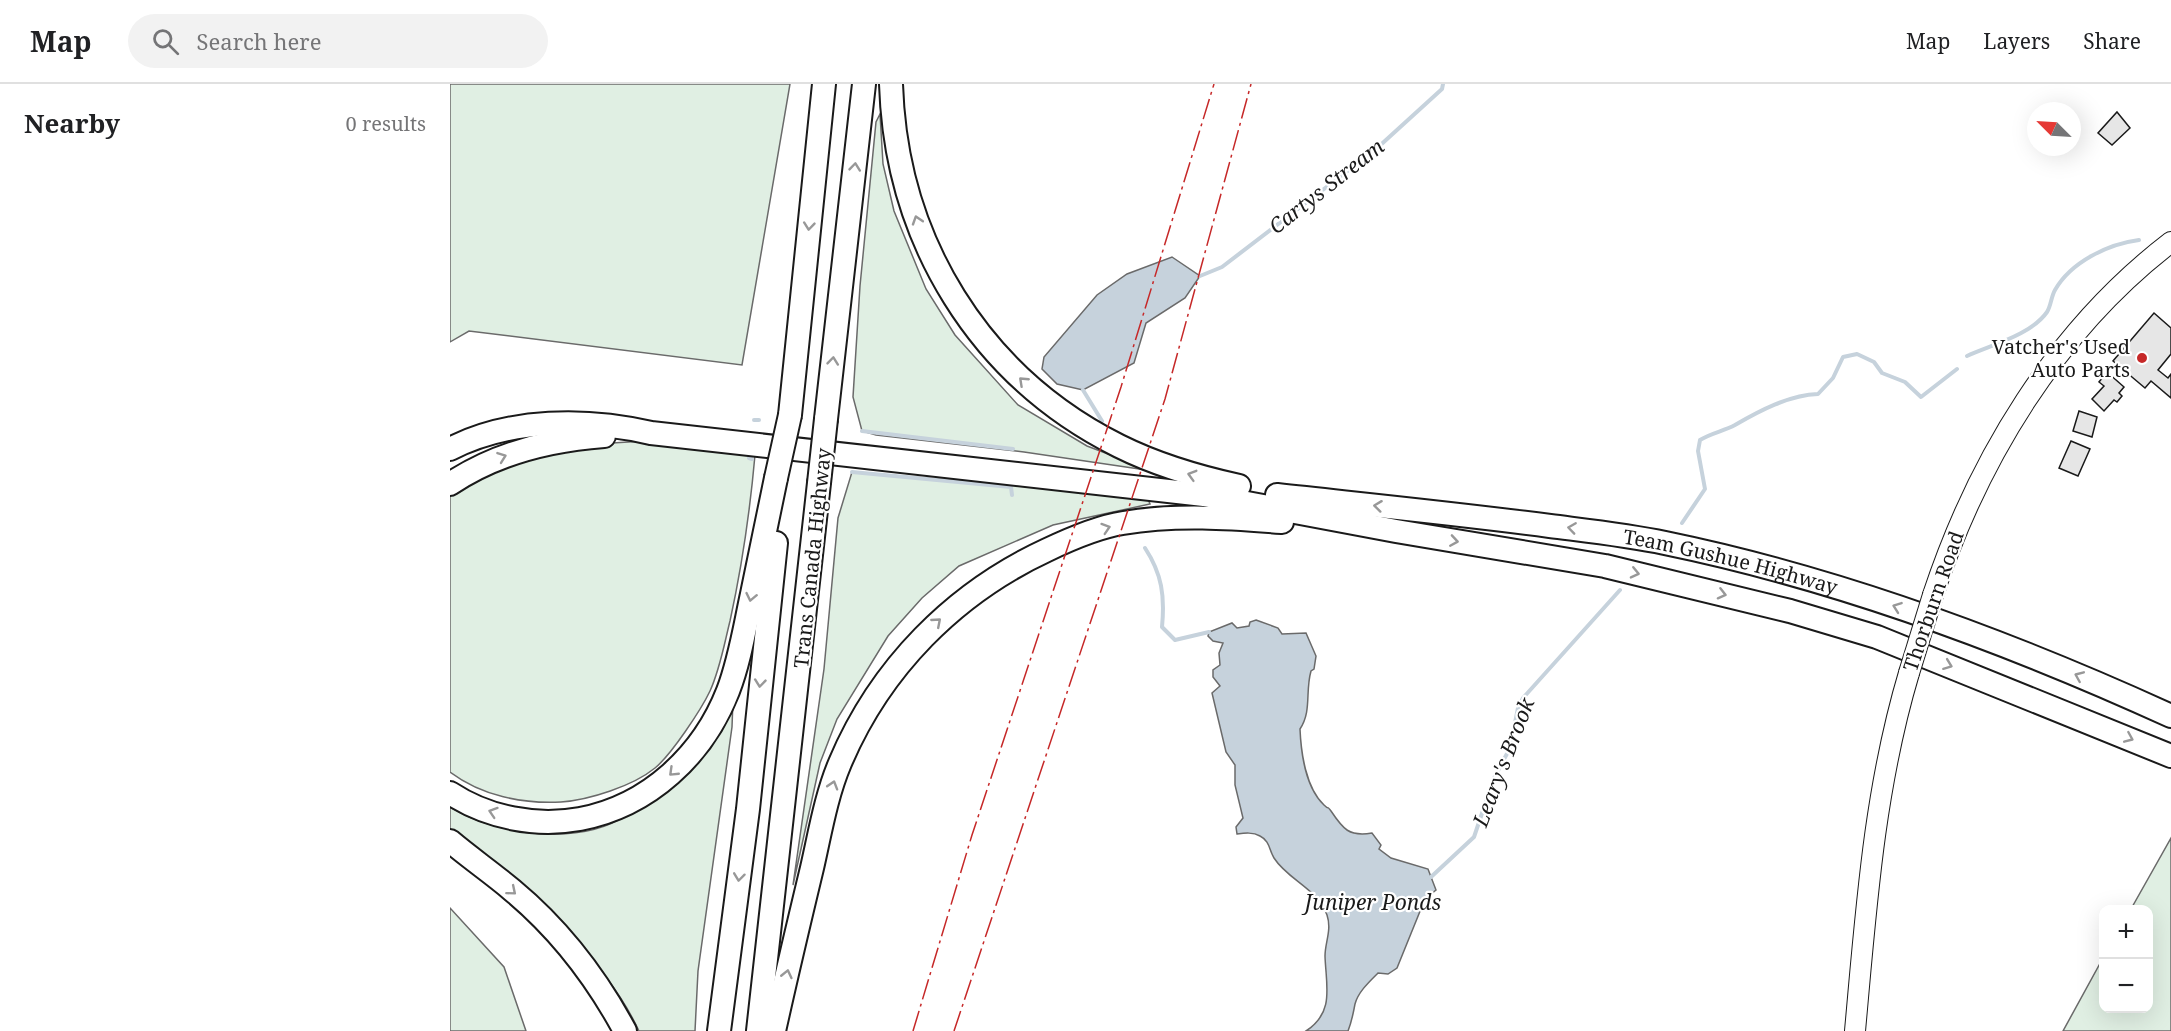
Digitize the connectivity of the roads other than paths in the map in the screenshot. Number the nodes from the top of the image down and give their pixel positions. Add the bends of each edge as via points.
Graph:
1 (824, 84) edge
2 (864, 84) edge
3 (891, 84) edge
4 (2171, 242) edge
5 (651, 433) junction
6 (450, 448) edge
7 (780, 478) junction
8 (450, 484) edge
9 (1269, 494) junction
10 (1204, 495) junction
11 (1396, 531) junction
12 (2171, 716) edge
13 (2171, 756) edge
14 (450, 793) edge
15 (450, 842) edge
16 (625, 1031) edge
17 (719, 1031) edge
18 (758, 1031) edge
19 (774, 1031) edge
20 (1855, 1031) edge

1 -> 7 highway, Trans Canada Highway, bridge
18 -> 2 highway, Trans Canada Highway, bridge
9 -> 3 highway via 1176,470 1120,447 1060,411 1003,363 971,325 941,276 920,228 902,168
4 - 20 main road, Thorburn Road, bridge via 2086,322 2020,408 1966,506 1933,595 1888,751 1875,822
5 - 6 highway via 599,424 554,424 500,431
8 -> 5 highway via 486,463 533,447 590,437
5 - 10 highway
7 -> 14 highway via 728,691 708,731 679,767 623,806 572,820 512,818 471,805
7 -> 17 highway, Trans Canada Highway via 748,809
9 - 10 highway
12 -> 9 highway, Team Gushue Highway via 2002,644 1896,606 1712,554 1630,536
10 - 11 highway
11 -> 13 highway, Team Gushue Highway via 1605,566 1790,611 1877,637
19 -> 11 highway via 823,819 840,764 862,718 892,671 929,630 971,593 1031,557 1122,523 1232,518
15 -> 16 highway via 513,891 558,933 597,984

